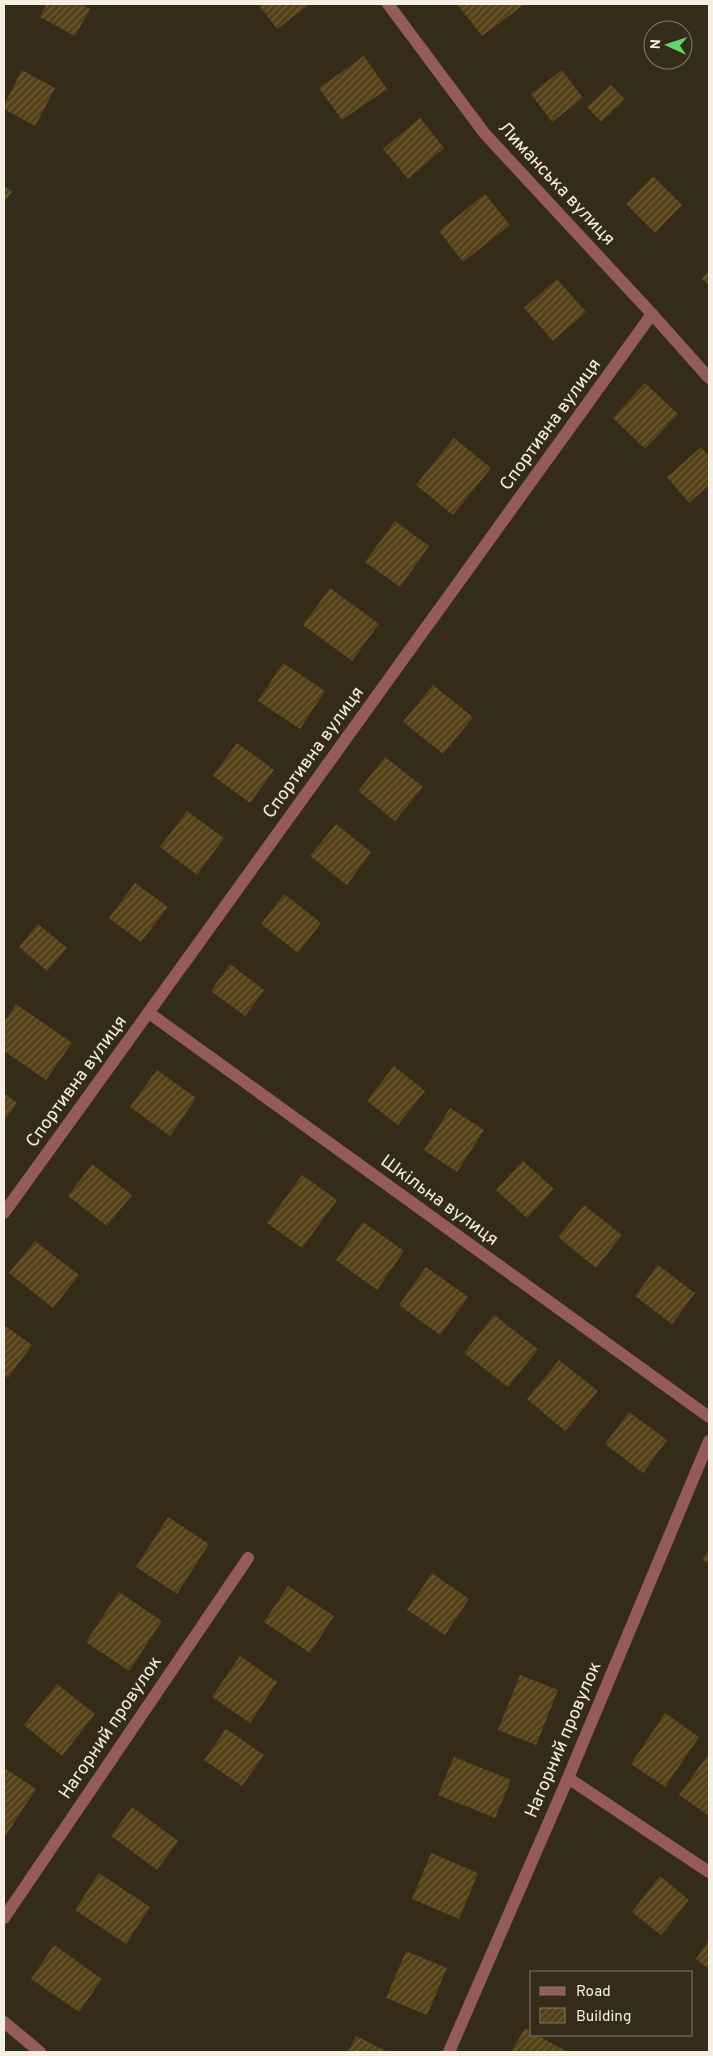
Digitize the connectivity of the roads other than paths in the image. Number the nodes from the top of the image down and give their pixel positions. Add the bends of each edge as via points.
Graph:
1 (388, 4) edge
2 (652, 314) junction
3 (709, 378) edge
4 (149, 1013) junction
5 (4, 1213) edge
6 (709, 1417) edge
7 (709, 1441) edge
8 (248, 1558) dead end
9 (568, 1778) junction
10 (709, 1872) edge
11 (4, 1918) edge
12 (4, 2022) edge
13 (40, 2052) edge
14 (449, 2052) edge

1 - 2 street, Лиманська вулиця via 485,134
2 - 3 street, Лиманська вулиця
2 - 4 street, Спортивна вулиця
4 - 5 street, Спортивна вулиця
4 - 6 street, Шкільна вулиця
7 - 9 street, Нагорний провулок
8 - 11 street, Нагорний провулок
9 - 10 street
9 - 14 street, Нагорний провулок
12 - 13 street

